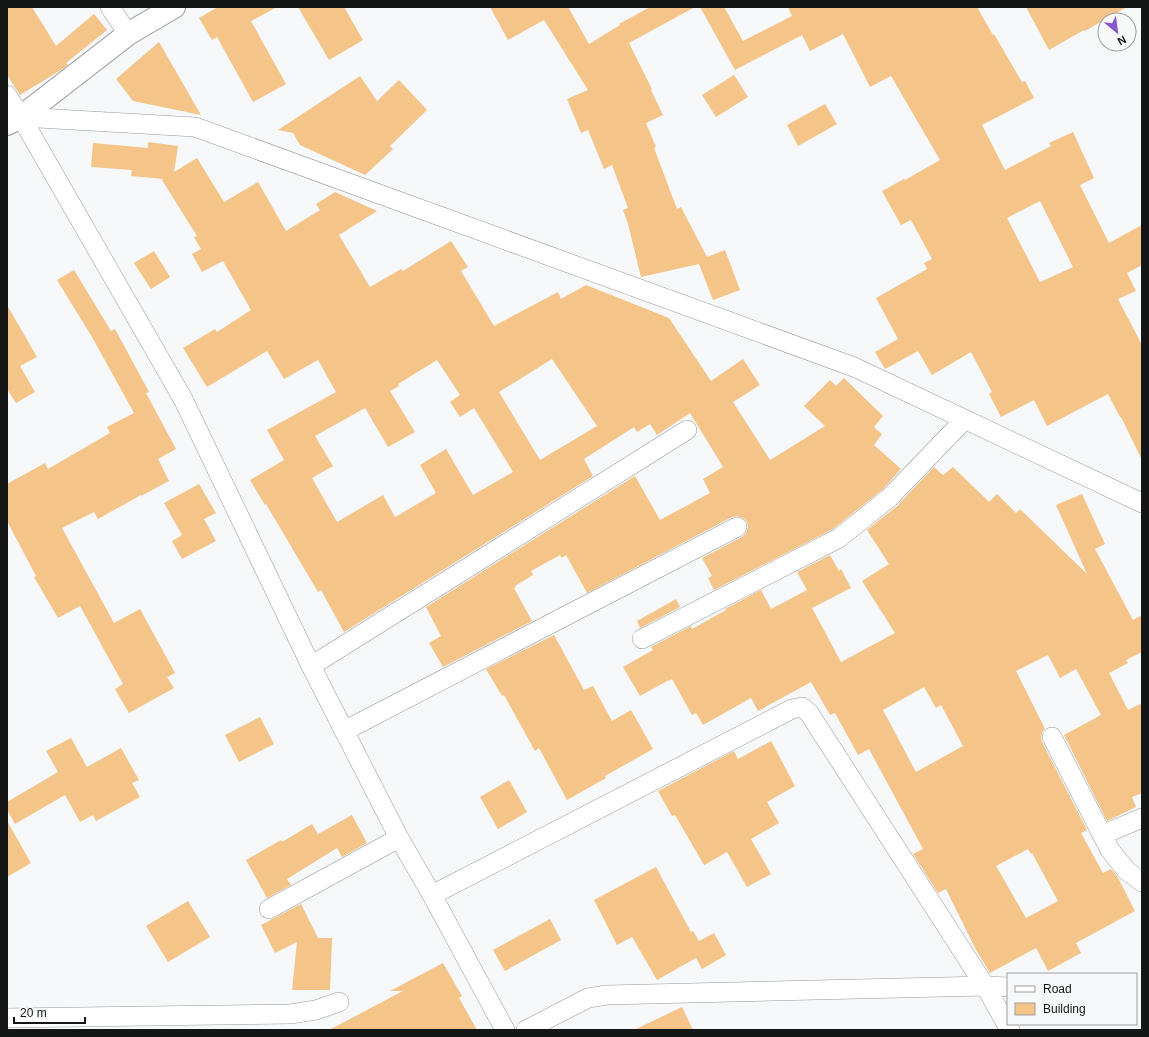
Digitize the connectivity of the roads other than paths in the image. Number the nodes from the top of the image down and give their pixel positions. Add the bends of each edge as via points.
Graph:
1 (110, 7) edge
2 (174, 7) edge
3 (128, 34) junction
4 (7, 95) edge
5 (14, 120) edge
6 (965, 419) junction
7 (687, 430) dead end
8 (1142, 503) edge
9 (737, 527) dead end
10 (642, 639) dead end
11 (312, 666) junction
12 (344, 731) junction
13 (1052, 737) dead end
14 (1142, 818) edge
15 (1102, 835) junction
16 (399, 838) junction
17 (1142, 882) edge
18 (432, 895) junction
19 (269, 909) dead end
20 (985, 986) junction
21 (1007, 987) edge
22 (339, 1002) dead end
23 (7, 1018) edge
24 (1007, 1025) edge
25 (505, 1030) edge
26 (526, 1030) edge

1 - 3 street
2 - 3 street
3 - 5 street
4 - 5 street
5 - 6 street via 195,127 854,367
5 - 11 street via 183,399
6 - 8 street
6 - 10 street via 889,498 839,538
7 - 11 street
9 - 12 street
11 - 12 street
12 - 16 street
13 - 15 street
14 - 15 street
15 - 17 street via 1127,871
16 - 18 street
16 - 19 street
18 - 20 street via 792,709 802,707 809,713
18 - 25 street
20 - 21 street
20 - 24 street
20 - 26 street via 607,995 588,998
22 - 23 street via 316,1010 290,1014

